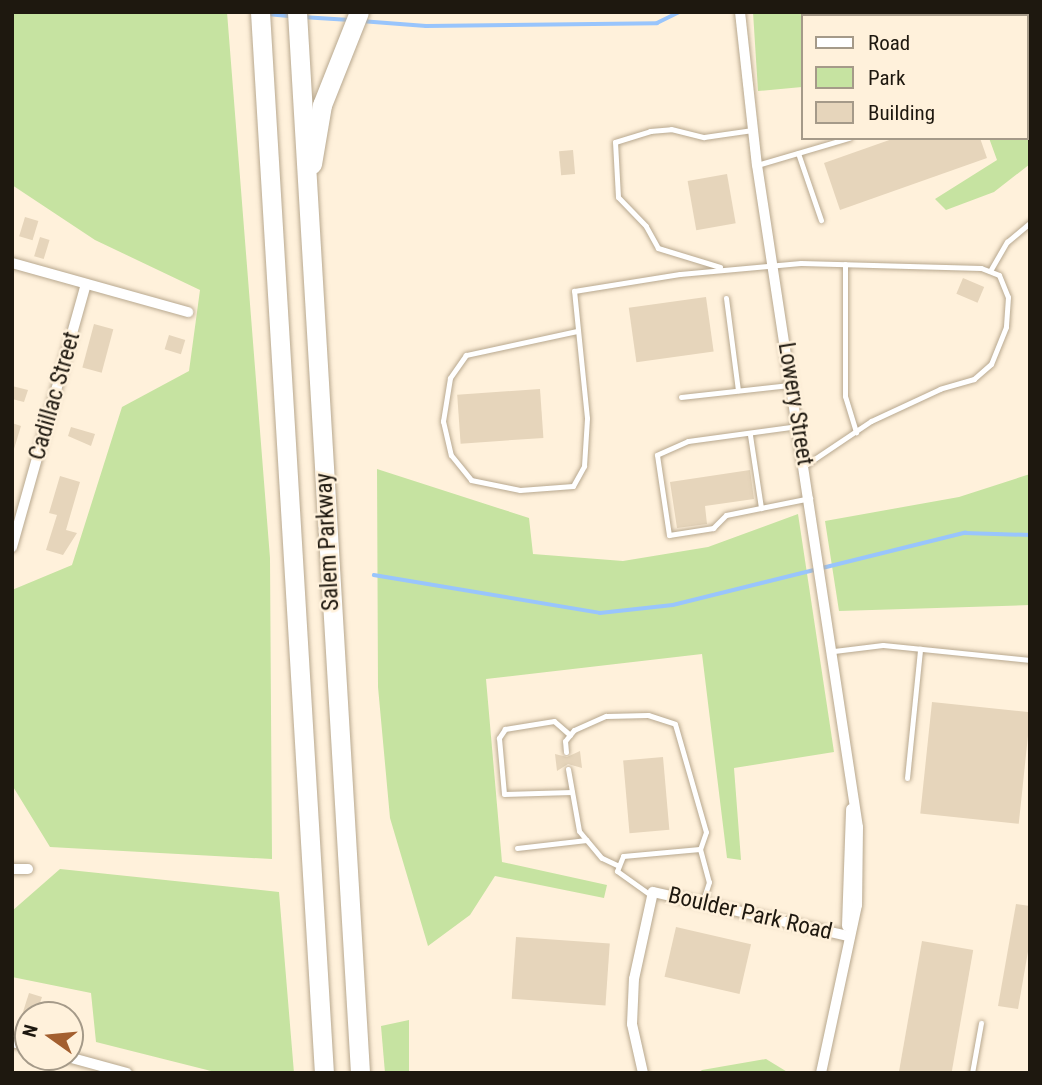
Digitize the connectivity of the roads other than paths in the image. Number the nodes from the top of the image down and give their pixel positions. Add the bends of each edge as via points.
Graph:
1 (260, 12) edge
2 (297, 12) edge
3 (359, 12) edge
4 (740, 12) edge
5 (752, 130) junction
6 (831, 141) edge
7 (798, 153) junction
8 (757, 165) junction
9 (308, 217) junction
10 (821, 220) dead end
11 (1030, 223) edge
12 (12, 263) edge
13 (845, 264) junction
14 (724, 269) junction
15 (773, 269) junction
16 (990, 271) junction
17 (86, 284) junction
18 (726, 298) dead end
19 (188, 312) dead end
20 (578, 331) junction
21 (792, 384) junction
22 (738, 390) junction
23 (681, 397) dead end
24 (798, 426) junction
25 (856, 432) junction
26 (750, 435) junction
27 (804, 467) junction
28 (810, 498) junction
29 (761, 508) junction
30 (13, 547) edge
31 (920, 649) junction
32 (834, 651) junction
33 (1030, 660) edge
34 (570, 735) junction
35 (566, 752) dead end
36 (568, 769) dead end
37 (907, 778) dead end
38 (572, 792) junction
39 (587, 840) junction
40 (517, 848) dead end
41 (700, 849) junction
42 (617, 865) junction
43 (12, 869) edge
44 (28, 869) dead end
45 (653, 894) junction
46 (702, 903) junction
47 (848, 936) junction
48 (981, 1024) dead end
49 (84, 1061) edge
50 (127, 1073) edge
51 (324, 1073) edge
52 (360, 1073) edge
53 (643, 1073) edge
54 (821, 1073) edge
55 (972, 1073) edge

1 - 51 highway, Salem Parkway
2 - 9 highway, Salem Parkway
3 - 9 highway via 317,124
4 - 5 street, Lowery Street
5 - 8 street, Lowery Street
5 - 14 lane via 704,137 671,129 615,142 618,197 646,226 658,248
6 - 7 lane
7 - 8 lane
7 - 10 lane
8 - 15 street, Lowery Street
9 - 52 highway, Salem Parkway
11 - 16 lane via 1007,242
12 - 17 street
13 - 15 lane via 801,263
13 - 16 lane
13 - 25 lane via 845,396
14 - 15 lane via 753,265
14 - 20 lane via 573,291
15 - 21 street, Lowery Street
16 - 25 lane via 999,275 1008,296 1006,327 991,364 974,379 940,389
17 - 19 street
17 - 30 street, Cadillac Street
18 - 22 lane
20 - 20 lane via 587,418 584,466 573,486 520,490 471,480 451,455 443,421 450,378 466,355
21 - 22 lane
21 - 24 street, Lowery Street
22 - 23 lane
24 - 26 lane
24 - 27 street, Lowery Street
25 - 27 lane
26 - 29 lane
26 - 29 lane via 688,440 657,455 669,535 713,528 726,515
27 - 28 street, Lowery Street
28 - 29 lane
28 - 32 street, Lowery Street
31 - 32 lane via 883,645
31 - 33 lane
31 - 37 lane
32 - 47 street, Lowery Street via 853,796
34 - 35 lane
34 - 38 lane via 554,721 505,729 499,738 504,794
34 - 41 lane via 606,716 648,715 675,724 706,832
36 - 38 lane
38 - 39 lane via 579,831
39 - 40 lane
39 - 42 lane via 602,858
41 - 42 lane via 632,853
41 - 46 lane via 709,882
42 - 45 lane via 627,880
43 - 44 street
45 - 46 street, Boulder Park Road
45 - 53 street via 634,979 632,1024
46 - 47 street, Boulder Park Road
47 - 54 street, Lowery Street
48 - 55 lane
49 - 50 street

